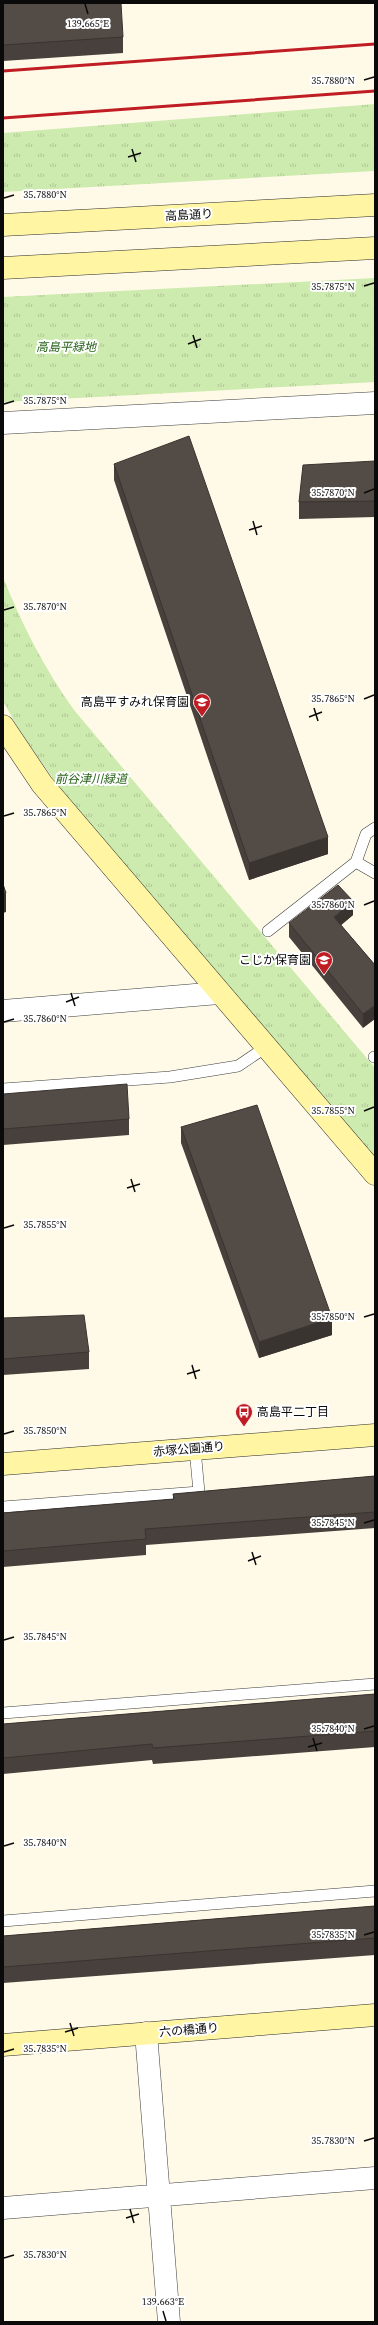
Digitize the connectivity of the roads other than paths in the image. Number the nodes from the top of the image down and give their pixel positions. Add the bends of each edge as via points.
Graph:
1 (375, 205) edge
2 (3, 225) edge
3 (375, 248) edge
4 (3, 268) edge
5 (375, 403) edge
6 (3, 423) edge
7 (3, 726) edge
8 (375, 828) edge
9 (356, 862) junction
10 (375, 873) edge
11 (268, 931) dead end
12 (219, 993) junction
13 (3, 1010) edge
14 (266, 1047) junction
15 (3, 1089) edge
16 (375, 1174) edge
17 (375, 1434) edge
18 (195, 1449) junction
19 (3, 1464) edge
20 (3, 1507) edge
21 (375, 1684) edge
22 (3, 1713) edge
23 (375, 1891) edge
24 (3, 1921) edge
25 (375, 2015) edge
26 (146, 2033) junction
27 (3, 2044) edge
28 (375, 2178) edge
29 (159, 2196) junction
30 (3, 2208) edge
31 (169, 2322) edge

1 - 2 street, 高島通り
3 - 4 street
5 - 6 street
7 - 12 street via 42,784
8 - 9 lane via 366,834
9 - 10 lane
9 - 11 lane
12 - 13 street
12 - 14 street
14 - 15 lane via 238,1066 170,1078
14 - 16 street
17 - 18 street, 赤塚公園通り
18 - 19 street, 赤塚公園通り
18 - 20 lane via 199,1492
21 - 22 lane
23 - 24 lane
25 - 26 street, 六の橋通り
26 - 27 street, 六の橋通り
26 - 29 street
28 - 29 street
29 - 30 street
29 - 31 street

